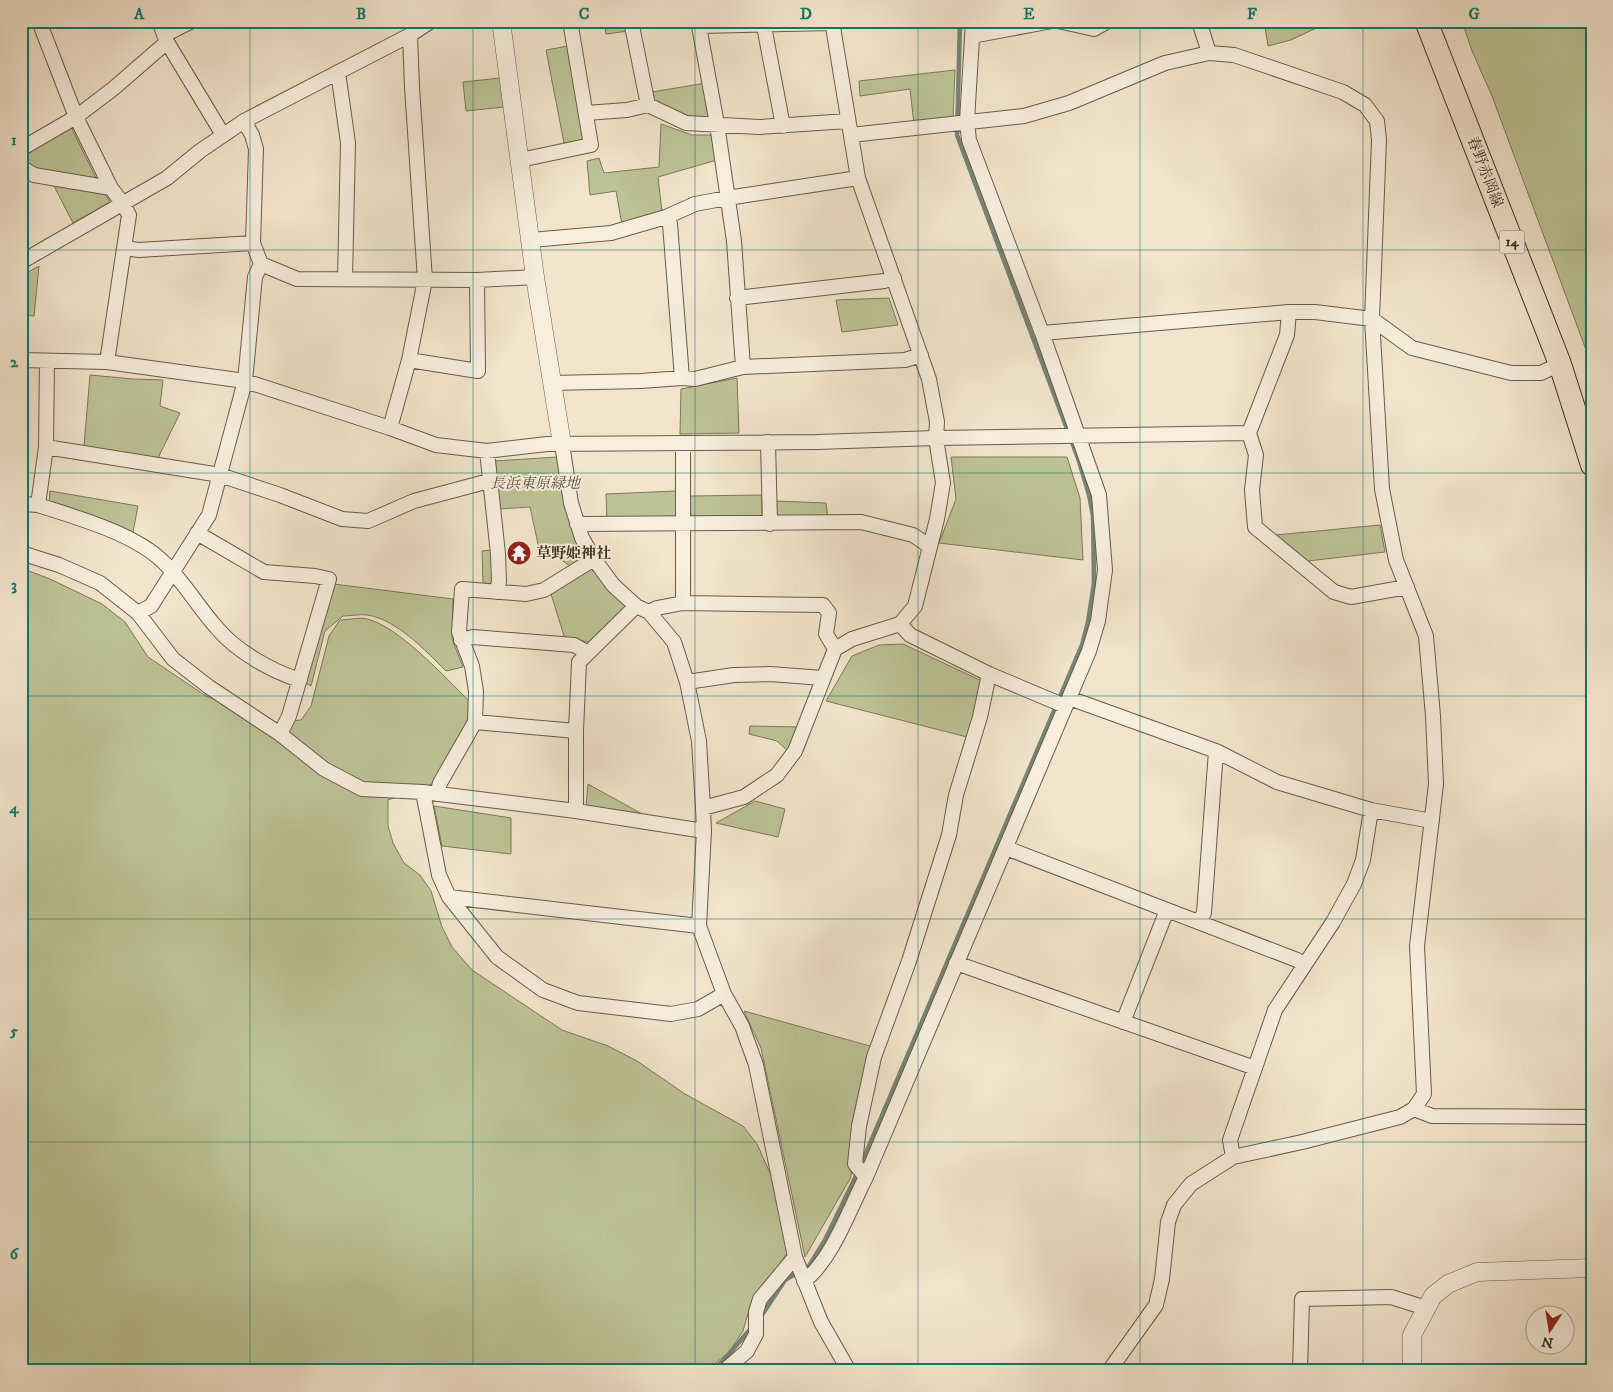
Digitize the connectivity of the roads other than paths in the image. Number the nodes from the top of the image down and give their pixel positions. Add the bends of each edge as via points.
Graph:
1 (39, 21) edge
2 (159, 21) edge
3 (192, 21) edge
4 (431, 21) edge
5 (501, 21) edge
6 (570, 21) edge
7 (632, 21) edge
8 (973, 21) edge
9 (1052, 21) edge
10 (1058, 21) edge
11 (1108, 21) edge
12 (1199, 21) edge
13 (1426, 21) edge
14 (833, 22) edge
15 (763, 23) edge
16 (699, 24) edge
17 (412, 29) edge
18 (972, 36) junction
19 (166, 38) junction
20 (1209, 54) junction
21 (338, 72) junction
22 (648, 105) junction
23 (586, 112) junction
24 (76, 117) junction
25 (244, 121) junction
26 (848, 121) junction
27 (967, 121) junction
28 (717, 124) junction
29 (783, 126) junction
30 (222, 135) junction
31 (851, 135) junction
32 (21, 149) edge
33 (520, 160) junction
34 (21, 167) edge
35 (858, 178) junction
36 (111, 188) junction
37 (727, 198) junction
38 (123, 204) junction
39 (666, 217) junction
40 (531, 240) junction
41 (253, 243) junction
42 (124, 248) junction
43 (21, 262) edge
44 (261, 264) junction
45 (535, 277) junction
46 (894, 278) junction
47 (345, 279) junction
48 (426, 280) junction
49 (477, 280) junction
50 (737, 298) junction
51 (1289, 312) junction
52 (1372, 319) junction
53 (1042, 332) junction
54 (921, 355) junction
55 (21, 360) edge
56 (409, 360) junction
57 (47, 361) junction
58 (108, 362) junction
59 (1560, 364) junction
60 (743, 366) junction
61 (682, 378) junction
62 (245, 380) junction
63 (551, 383) junction
64 (390, 428) junction
65 (1249, 433) junction
66 (1072, 437) junction
67 (936, 438) junction
68 (768, 442) junction
69 (683, 443) junction
70 (562, 444) junction
71 (46, 448) junction
72 (487, 451) junction
73 (1592, 465) edge
74 (220, 475) junction
75 (489, 481) junction
76 (21, 504) edge
77 (38, 505) junction
78 (577, 524) junction
79 (684, 524) junction
80 (770, 524) junction
81 (197, 534) junction
82 (929, 546) junction
83 (21, 553) edge
84 (594, 559) junction
85 (173, 571) junction
86 (1407, 587) junction
87 (497, 592) junction
88 (683, 604) junction
89 (636, 606) junction
90 (649, 612) junction
91 (138, 613) junction
92 (900, 624) junction
93 (461, 640) junction
94 (835, 649) junction
95 (588, 653) junction
96 (990, 674) junction
97 (823, 678) junction
98 (300, 680) junction
99 (687, 682) junction
100 (1067, 702) junction
101 (475, 722) junction
102 (576, 731) junction
103 (280, 734) junction
104 (1216, 751) junction
105 (423, 792) junction
106 (437, 794) junction
107 (703, 808) junction
108 (1371, 810) junction
109 (576, 811) junction
110 (1432, 821) junction
111 (704, 831) junction
112 (1006, 848) junction
113 (449, 897) junction
114 (1167, 910) junction
115 (1200, 922) junction
116 (699, 926) junction
117 (956, 963) junction
118 (1304, 966) junction
119 (724, 994) junction
120 (1123, 1022) junction
121 (1254, 1068) junction
122 (1414, 1109) junction
123 (1592, 1118) edge
124 (1233, 1157) junction
125 (866, 1177) junction
126 (1592, 1268) edge
127 (800, 1270) junction
128 (1426, 1308) junction
129 (724, 1371) edge
130 (849, 1371) edge
131 (1108, 1371) edge
132 (1300, 1371) edge
133 (1412, 1371) edge

1 - 24 street
2 - 19 street
3 - 19 street
4 - 17 street
5 - 33 street
6 - 23 street
7 - 22 street
8 - 18 street
9 - 18 street
10 - 11 street via 1094,29
12 - 20 street
13 - 59 main road, 春野赤岡線 / 14
14 - 15 street
14 - 26 street
15 - 16 street
15 - 29 street
16 - 28 street
17 - 21 street
17 - 48 street via 412,87
18 - 27 street
19 - 24 street via 114,88
19 - 30 street
20 - 27 street via 1165,63 1069,103 1024,116
20 - 52 street via 1234,56 1343,92 1365,105 1377,121
21 - 25 street
21 - 47 street via 348,143
22 - 23 street via 628,110
22 - 28 street via 686,123
23 - 33 street via 591,145
24 - 32 street
24 - 36 street
25 - 30 street
25 - 41 street via 256,149
26 - 29 street
26 - 31 street
27 - 31 street
27 - 53 street via 969,140
28 - 29 street
28 - 37 street
30 - 38 street via 167,178
31 - 35 street
33 - 40 street
34 - 36 street via 34,175
35 - 37 street
35 - 46 street
36 - 38 street
37 - 39 street via 695,204
37 - 50 street via 734,241
38 - 42 street via 129,215
38 - 43 street
39 - 40 street via 611,233
39 - 61 street via 670,224
40 - 45 street
41 - 42 street via 139,250
41 - 44 street
42 - 58 street
44 - 47 street via 298,279
44 - 62 street via 254,276
45 - 49 street
45 - 63 street
46 - 50 street
46 - 54 street
47 - 48 street
48 - 49 street
48 - 56 street
49 - 56 street via 478,371
50 - 60 street
51 - 52 street
51 - 53 street
51 - 65 street via 1287,335
52 - 59 street via 1412,348 1511,373 1541,373
52 - 86 street via 1382,489 1396,560
53 - 66 street
54 - 60 street via 905,360
54 - 67 street via 929,379
55 - 57 street
56 - 64 street
57 - 58 street
57 - 71 street
58 - 62 street
59 - 73 main road, 春野赤岡線 / 14
60 - 61 street via 695,379
61 - 63 street
62 - 64 street
62 - 74 street
63 - 70 street
64 - 72 street via 436,445
65 - 66 street
65 - 86 street via 1256,455 1252,490 1255,526 1334,592 1351,597
66 - 67 street
66 - 100 street via 1099,495 1105,570 1098,621
67 - 68 street
67 - 82 street via 943,483 938,519
68 - 69 street
68 - 80 street
69 - 70 street
69 - 79 street
70 - 72 street
70 - 78 street
71 - 74 street
71 - 77 street
72 - 75 street
74 - 75 street via 342,519 368,520 414,501
74 - 81 street via 209,515
75 - 87 street via 498,554
76 - 77 street
77 - 85 street via 128,538 158,556
78 - 79 street
78 - 84 street
79 - 80 street
79 - 88 street
80 - 82 street via 861,522 913,535
81 - 85 street
81 - 98 street via 264,572 329,579
82 - 92 street via 915,606
83 - 91 street via 100,583
84 - 87 street via 544,590 526,594
84 - 89 street via 613,585
85 - 91 street via 151,606
85 - 98 street via 217,629 238,648
86 - 110 street via 1426,636 1436,784
87 - 93 street via 462,589
88 - 90 street
88 - 94 street via 823,605 829,614 826,634
89 - 90 street
89 - 95 street
90 - 99 street via 674,642
91 - 103 street via 173,660
92 - 94 street via 852,639
92 - 96 street via 910,635
93 - 95 street via 473,637 574,645
93 - 101 street via 472,666 476,691
94 - 97 street
95 - 102 street via 579,662
96 - 100 street
96 - 125 street via 956,795 949,835 874,1057 859,1126 855,1164
97 - 99 street via 734,675
97 - 107 street via 796,751 777,775 744,797
98 - 103 street
99 - 107 street via 699,741
100 - 104 street
100 - 112 street
101 - 102 street
101 - 106 street
102 - 109 street
103 - 105 street via 324,769 362,789
104 - 108 street via 1277,782
104 - 115 street via 1204,913
105 - 106 street
105 - 113 street via 439,875
106 - 109 street
107 - 111 street
108 - 110 street
108 - 118 street via 1363,860 1354,884
109 - 111 street
110 - 122 street via 1417,946 1424,1094
111 - 116 street
112 - 114 street
112 - 117 street
113 - 116 street
113 - 119 street via 497,957 543,990 578,1002 670,1014 698,1009
114 - 115 street
114 - 120 street
115 - 118 street via 1297,960
116 - 119 street
117 - 120 street
117 - 125 street
118 - 121 street via 1275,1010
119 - 127 street via 742,1026 756,1065
120 - 121 street
121 - 124 street via 1230,1140
122 - 123 street via 1432,1116
122 - 124 street via 1400,1117
124 - 131 street via 1191,1184 1174,1205 1168,1222 1156,1305
125 - 127 street via 830,1251 814,1274
126 - 128 street via 1477,1272 1448,1284 1433,1296
127 - 129 street via 760,1299 756,1334 747,1351
127 - 130 street via 821,1322
128 - 132 street via 1391,1297 1302,1299
128 - 133 street via 1412,1335

